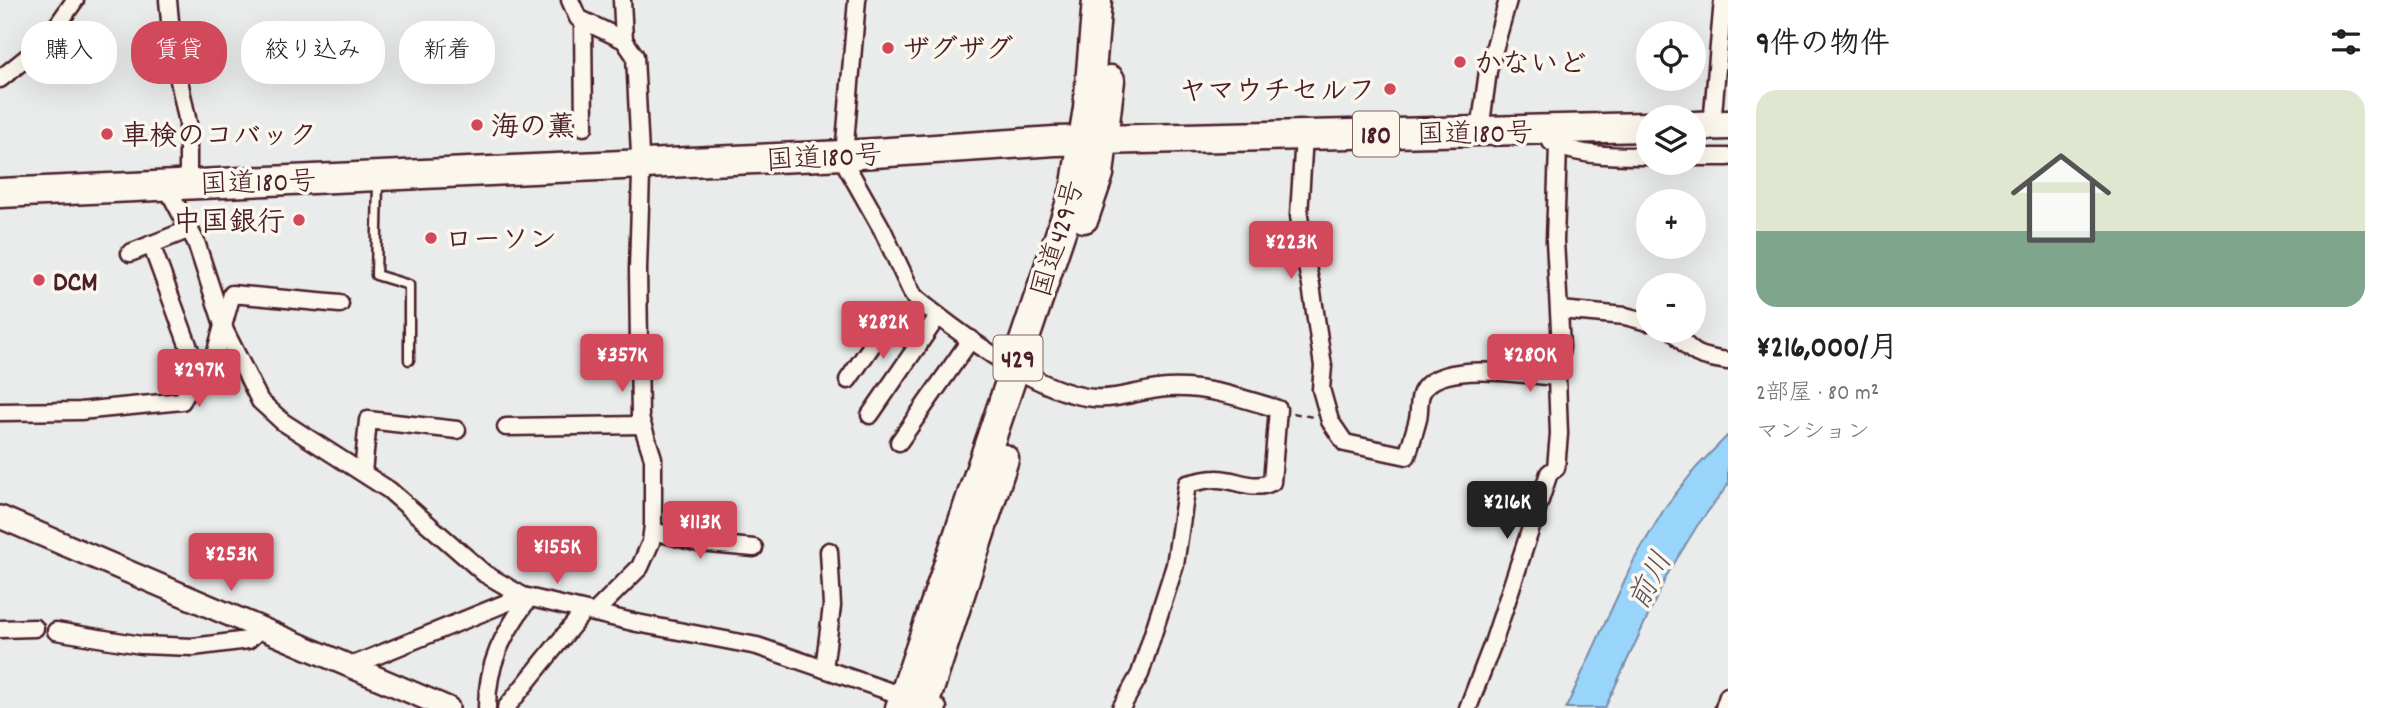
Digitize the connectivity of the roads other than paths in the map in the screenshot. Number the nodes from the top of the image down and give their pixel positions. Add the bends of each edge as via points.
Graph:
1 (75, 0) edge
2 (168, 0) edge
3 (570, 0) edge
4 (622, 0) edge
5 (857, 0) edge
6 (1097, 0) edge
7 (1116, 0) edge
8 (1508, 0) edge
9 (1723, 0) edge
10 (583, 20) junction
11 (624, 40) junction
12 (0, 79) edge
13 (1711, 125) edge
14 (584, 127) dead end
15 (1636, 128) edge
16 (1480, 131) junction
17 (1304, 136) junction
18 (1550, 138) junction
19 (1093, 140) junction
20 (844, 155) junction
21 (1636, 156) edge
22 (1706, 157) edge
23 (1728, 157) edge
24 (641, 165) junction
25 (378, 176) junction
26 (179, 184) junction
27 (0, 193) edge
28 (190, 229) junction
29 (151, 244) junction
30 (130, 253) dead end
31 (340, 304) dead end
32 (1560, 310) junction
33 (938, 316) junction
34 (1636, 319) edge
35 (223, 326) junction
36 (971, 339) junction
37 (1683, 343) edge
38 (919, 345) junction
39 (409, 360) dead end
40 (1728, 361) edge
41 (1023, 371) junction
42 (198, 372) junction
43 (1557, 377) junction
44 (848, 380) dead end
45 (0, 412) edge
46 (870, 415) dead end
47 (642, 425) junction
48 (506, 427) dead end
49 (457, 430) dead end
50 (899, 442) dead end
51 (363, 473) junction
52 (0, 517) edge
53 (653, 531) junction
54 (754, 548) dead end
55 (829, 551) dead end
56 (526, 597) junction
57 (589, 612) junction
58 (35, 628) dead end
59 (261, 628) junction
60 (0, 629) edge
61 (56, 631) dead end
62 (351, 666) junction
63 (824, 669) junction
64 (1728, 696) edge
65 (918, 705) edge
66 (448, 708) edge
67 (487, 708) edge
68 (506, 708) edge
69 (1121, 708) edge
70 (1468, 708) edge
71 (1724, 708) edge

1 - 12 street via 45,43
2 - 26 street via 188,123
3 - 10 street
4 - 11 street
5 - 20 street
6 - 19 highway, 国道429号 / 429 via 1088,108
7 - 19 highway, 国道429号 / 429
8 - 16 street via 1488,71
9 - 13 street
10 - 11 street
10 - 14 street
11 - 24 street via 635,56
15 - 18 highway, 国道180号 / 180
16 - 17 highway, 国道180号 / 180
16 - 18 highway, 国道180号 / 180
17 - 19 highway, 国道180号 / 180
17 - 43 street via 1300,215 1323,366 1321,389 1330,421 1345,443 1407,456 1420,394 1444,375
18 - 21 street via 1605,156
18 - 32 street
19 - 20 highway, 国道180号 / 180
19 - 41 highway, 国道429号 / 429 via 1099,174
20 - 24 highway, 国道180号 / 180
20 - 33 street via 913,295
22 - 23 street
24 - 25 highway, 国道180号 / 180
24 - 47 street
25 - 26 highway, 国道180号 / 180
25 - 39 lane via 376,275 408,285
26 - 27 highway, 国道180号 / 180
26 - 28 street via 172,197
28 - 29 street
28 - 35 street
29 - 30 street
29 - 42 street
31 - 35 street via 232,294
32 - 34 street
32 - 43 street
33 - 36 street
33 - 38 street
35 - 42 street via 214,358
35 - 51 street via 260,401
36 - 41 street
36 - 50 street
37 - 40 street via 1701,357
38 - 44 street via 886,325
38 - 46 street
41 - 65 highway, 国道429号 / 429
41 - 69 street via 1064,391 1092,398 1194,388 1278,409 1272,482 1242,485 1218,478 1187,484 1175,565 1140,674
42 - 45 street via 182,401 80,411
43 - 70 street via 1556,468 1549,473
47 - 48 street
47 - 53 street via 653,458
49 - 51 street via 368,420
51 - 56 street via 485,574
52 - 59 street
53 - 54 street via 699,543
53 - 57 street via 640,567
55 - 63 street via 832,606
56 - 57 street
56 - 62 street
56 - 67 street via 500,644 488,680
57 - 63 street via 738,642
57 - 68 street
58 - 60 street
59 - 61 street via 248,640 193,647 141,645
59 - 62 street
62 - 66 street
63 - 65 street
64 - 71 street

